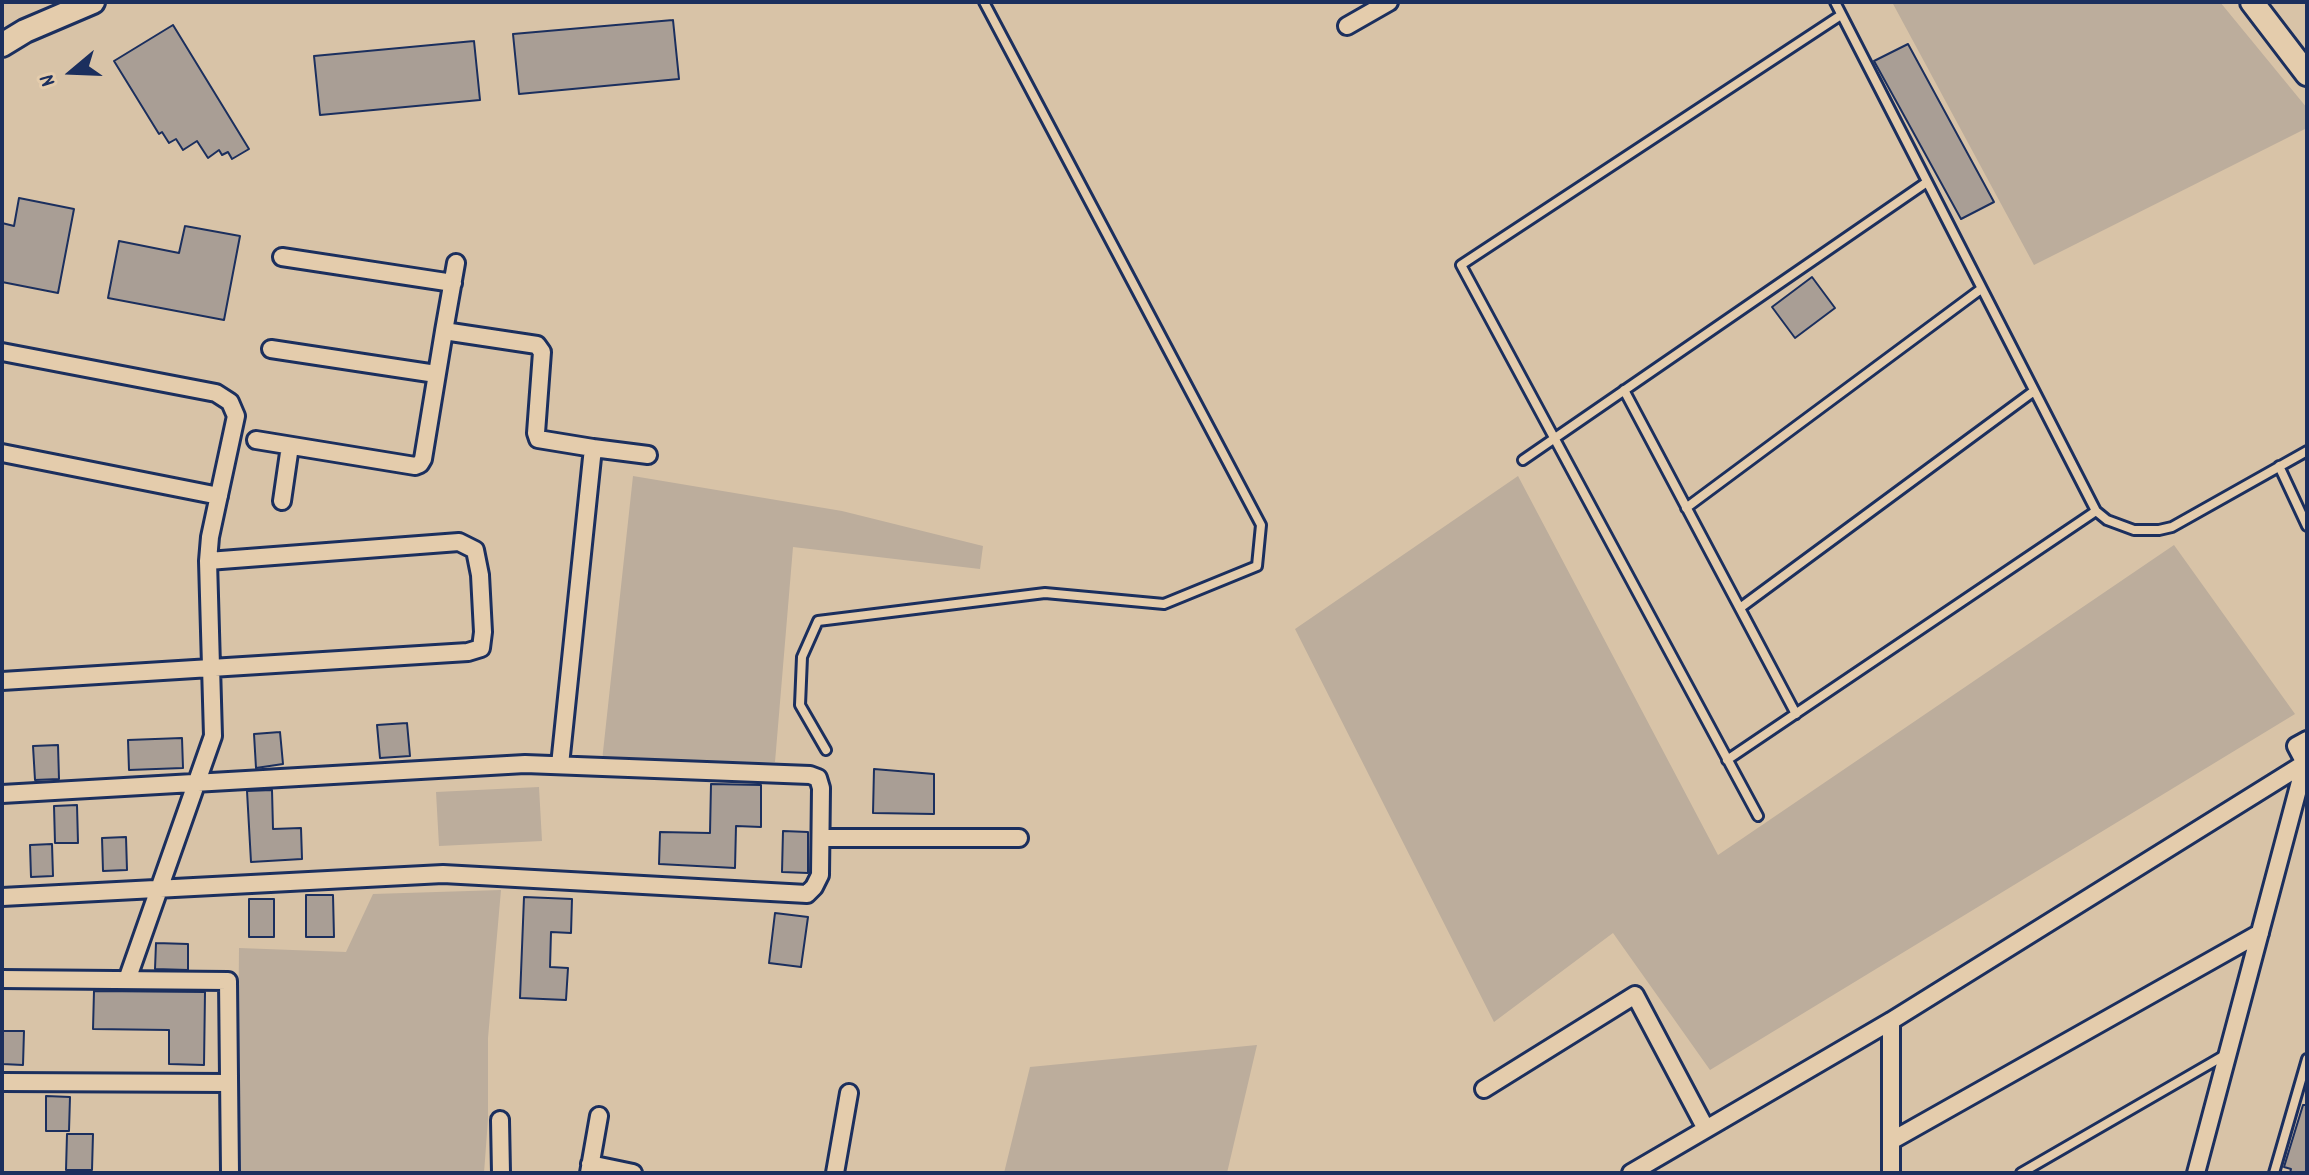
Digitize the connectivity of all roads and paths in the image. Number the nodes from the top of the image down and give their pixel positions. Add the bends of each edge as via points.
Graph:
1 (93, 2) edge
2 (984, 2) edge
3 (1389, 2) edge
4 (1835, 2) edge
5 (2252, 2) edge
6 (1841, 15) junction
7 (1347, 26) dead end
8 (2, 45) edge
9 (2307, 74) edge
10 (1927, 182) junction
11 (282, 257) dead end
12 (456, 263) dead end
13 (453, 283) junction
14 (1981, 289) junction
15 (444, 331) junction
16 (271, 349) dead end
17 (2, 352) edge
18 (436, 374) junction
19 (1624, 390) junction
20 (2034, 391) junction
21 (1554, 438) junction
22 (256, 440) dead end
23 (290, 446) junction
24 (593, 448) junction
25 (2307, 451) edge
26 (2, 453) edge
27 (648, 455) dead end
28 (1523, 460) dead end
29 (2279, 466) junction
30 (219, 496) junction
31 (282, 501) dead end
32 (1686, 508) junction
33 (2096, 511) junction
34 (2307, 526) edge
35 (208, 561) junction
36 (1740, 608) junction
37 (211, 670) junction
38 (2, 681) edge
39 (1796, 714) junction
40 (2307, 740) edge
41 (826, 750) dead end
42 (1727, 760) junction
43 (2305, 763) edge
44 (560, 765) junction
45 (196, 782) junction
46 (2, 794) edge
47 (1758, 816) dead end
48 (821, 838) junction
49 (1019, 838) dead end
50 (159, 888) junction
51 (2, 897) edge
52 (2260, 933) junction
53 (2, 979) edge
54 (127, 980) junction
55 (1891, 1021) junction
56 (2228, 1053) junction
57 (2307, 1059) edge
58 (2, 1082) edge
59 (229, 1083) junction
60 (1484, 1089) dead end
61 (849, 1093) dead end
62 (599, 1116) dead end
63 (500, 1120) dead end
64 (1706, 1129) junction
65 (1891, 1141) junction
66 (589, 1168) edge
67 (230, 1173) edge
68 (501, 1173) edge
69 (633, 1173) edge
70 (835, 1173) edge
71 (1631, 1173) edge
72 (1891, 1173) edge
73 (2021, 1173) edge
74 (2196, 1173) edge
75 (2274, 1173) edge

1 - 8 main road
2 - 41 lane via 1261,525 1257,566 1164,604 1045,593 818,621 802,657 800,705
3 - 7 street
4 - 6 lane
5 - 9 main road
6 - 10 lane
6 - 21 lane via 1461,265
10 - 14 lane
10 - 19 lane
11 - 13 street
12 - 13 street
13 - 15 street
14 - 20 lane
14 - 32 lane
15 - 18 street
15 - 24 street via 541,347 538,439
16 - 18 street
17 - 30 street via 216,393 230,402 236,416
18 - 23 street via 420,464
19 - 21 lane
19 - 32 lane
20 - 33 lane
20 - 36 lane
21 - 28 lane
21 - 42 lane
22 - 23 street
23 - 31 street
24 - 27 street
24 - 44 street
25 - 29 lane
26 - 30 street
29 - 33 lane via 2172,527 2134,530
29 - 34 lane
30 - 35 street
32 - 36 lane
33 - 39 lane
35 - 37 street
35 - 37 street via 459,542 475,550 483,632 481,648 468,652
36 - 39 lane
37 - 38 street
37 - 45 street via 213,736
39 - 42 lane
40 - 43 street via 2296,746
42 - 47 lane
43 - 52 street
43 - 55 street
44 - 45 street
44 - 48 street via 810,775 818,778 821,788
45 - 46 street
45 - 50 street
48 - 49 street
48 - 50 street via 820,875 807,894 443,874
50 - 51 street
50 - 54 street
52 - 56 street
52 - 65 street
53 - 54 street
54 - 59 street via 228,981
55 - 64 street
55 - 65 street
56 - 73 lane
56 - 74 street
57 - 75 lane
58 - 59 street
59 - 67 street
60 - 64 street via 1635,995
61 - 70 street
62 - 66 street
63 - 68 street
64 - 71 street
65 - 72 street
66 - 69 street

